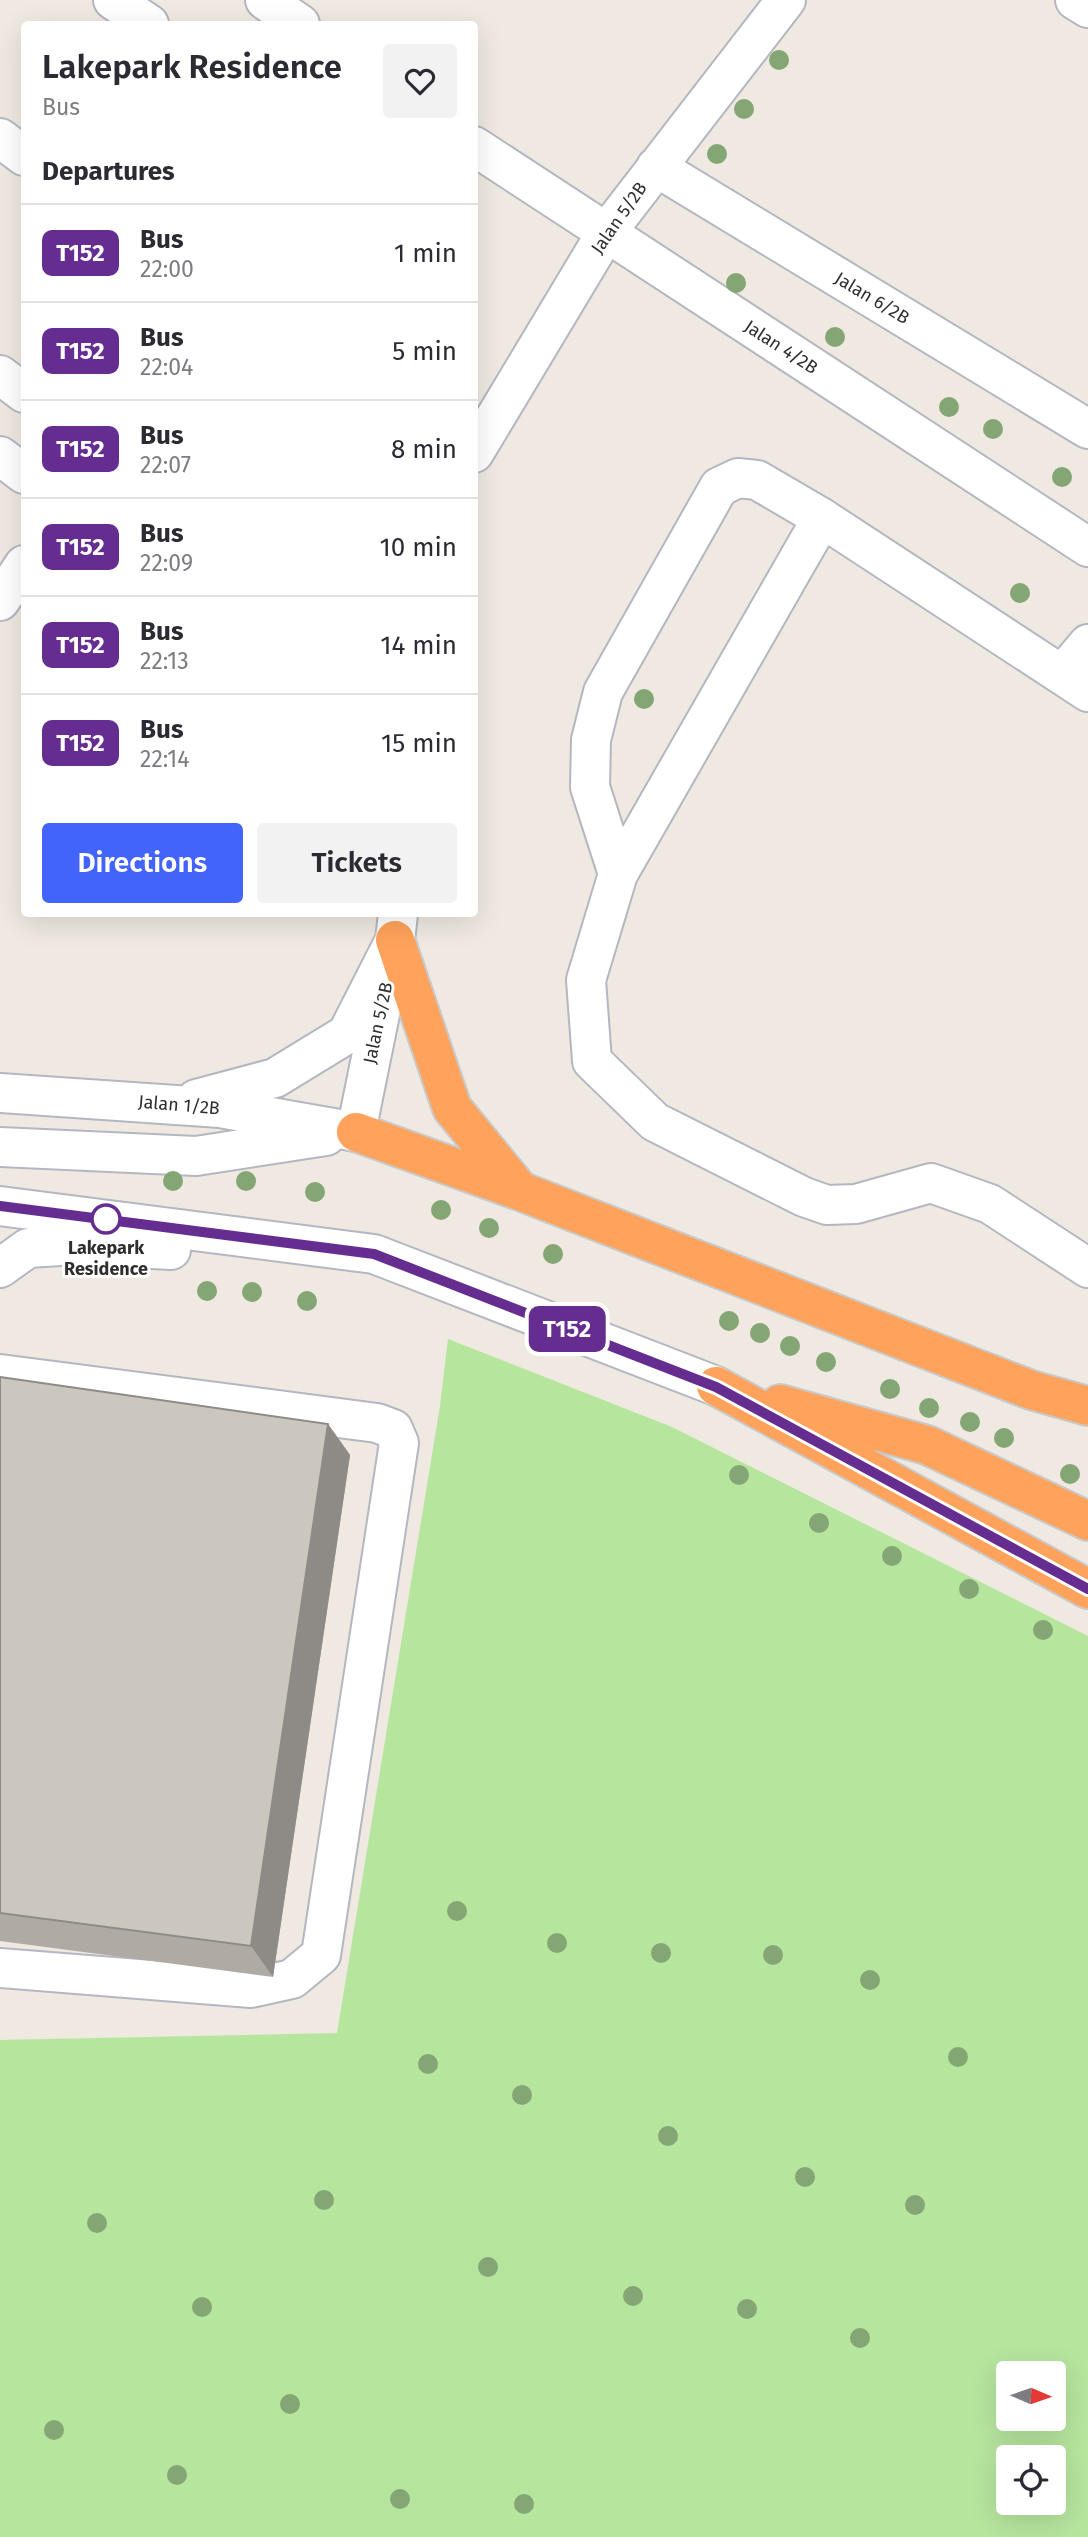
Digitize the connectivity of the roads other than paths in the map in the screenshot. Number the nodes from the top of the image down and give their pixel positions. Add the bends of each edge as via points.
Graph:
1 (113, 0) edge
2 (265, 0) edge
3 (786, 0) edge
4 (1075, 0) edge
5 (1088, 8) edge
6 (144, 21) edge
7 (296, 21) edge
8 (0, 138) edge
9 (478, 149) edge
10 (21, 154) edge
11 (656, 167) junction
12 (606, 233) junction
13 (0, 375) edge
14 (21, 391) edge
15 (1088, 429) edge
16 (478, 446) edge
17 (0, 456) edge
18 (21, 472) edge
19 (822, 518) junction
20 (1088, 547) edge
21 (21, 570) edge
22 (0, 601) edge
23 (1088, 644) edge
24 (1075, 683) edge
25 (618, 874) junction
26 (396, 927) edge
27 (0, 1093) edge
28 (180, 1104) junction
29 (356, 1132) junction
30 (0, 1147) edge
31 (520, 1191) junction
32 (0, 1206) edge
33 (226, 1234) junction
34 (0, 1268) edge
35 (1088, 1268) edge
36 (0, 1374) edge
37 (716, 1387) junction
38 (1031, 1390) junction
39 (1088, 1406) edge
40 (1088, 1429) edge
41 (1088, 1521) edge
42 (1088, 1589) edge
43 (0, 1968) edge

1 - 6 street
2 - 7 street
3 - 11 street, Jalan 5/2B
4 - 5 street
8 - 10 street
9 - 12 street, Jalan 4/2B
11 - 12 street, Jalan 5/2B
11 - 15 street, Jalan 6/2B
12 - 16 street, Jalan 5/2B
12 - 20 street, Jalan 4/2B
13 - 14 street
17 - 18 street
19 - 24 street
19 - 25 street
19 - 25 street via 757,480 738,478 719,487 603,692 591,740 590,787
21 - 22 street
23 - 24 street
25 - 35 street via 586,980 592,1061 655,1122 827,1205 856,1204 931,1183 990,1203
26 - 28 street via 347,1034 275,1078
26 - 29 street, Jalan 5/2B
26 - 31 highway via 452,1108
27 - 28 street, Jalan 1/2B
28 - 29 street, Jalan 1/2B
29 - 30 street via 196,1156
29 - 31 highway
31 - 38 highway
32 - 33 street
33 - 34 street via 199,1248 174,1250 76,1245 28,1248
33 - 37 street via 374,1254
36 - 43 street via 377,1423 393,1429 399,1443 321,1955 292,1979 251,1988
37 - 41 highway via 928,1445
37 - 42 highway
38 - 39 highway
38 - 40 highway

